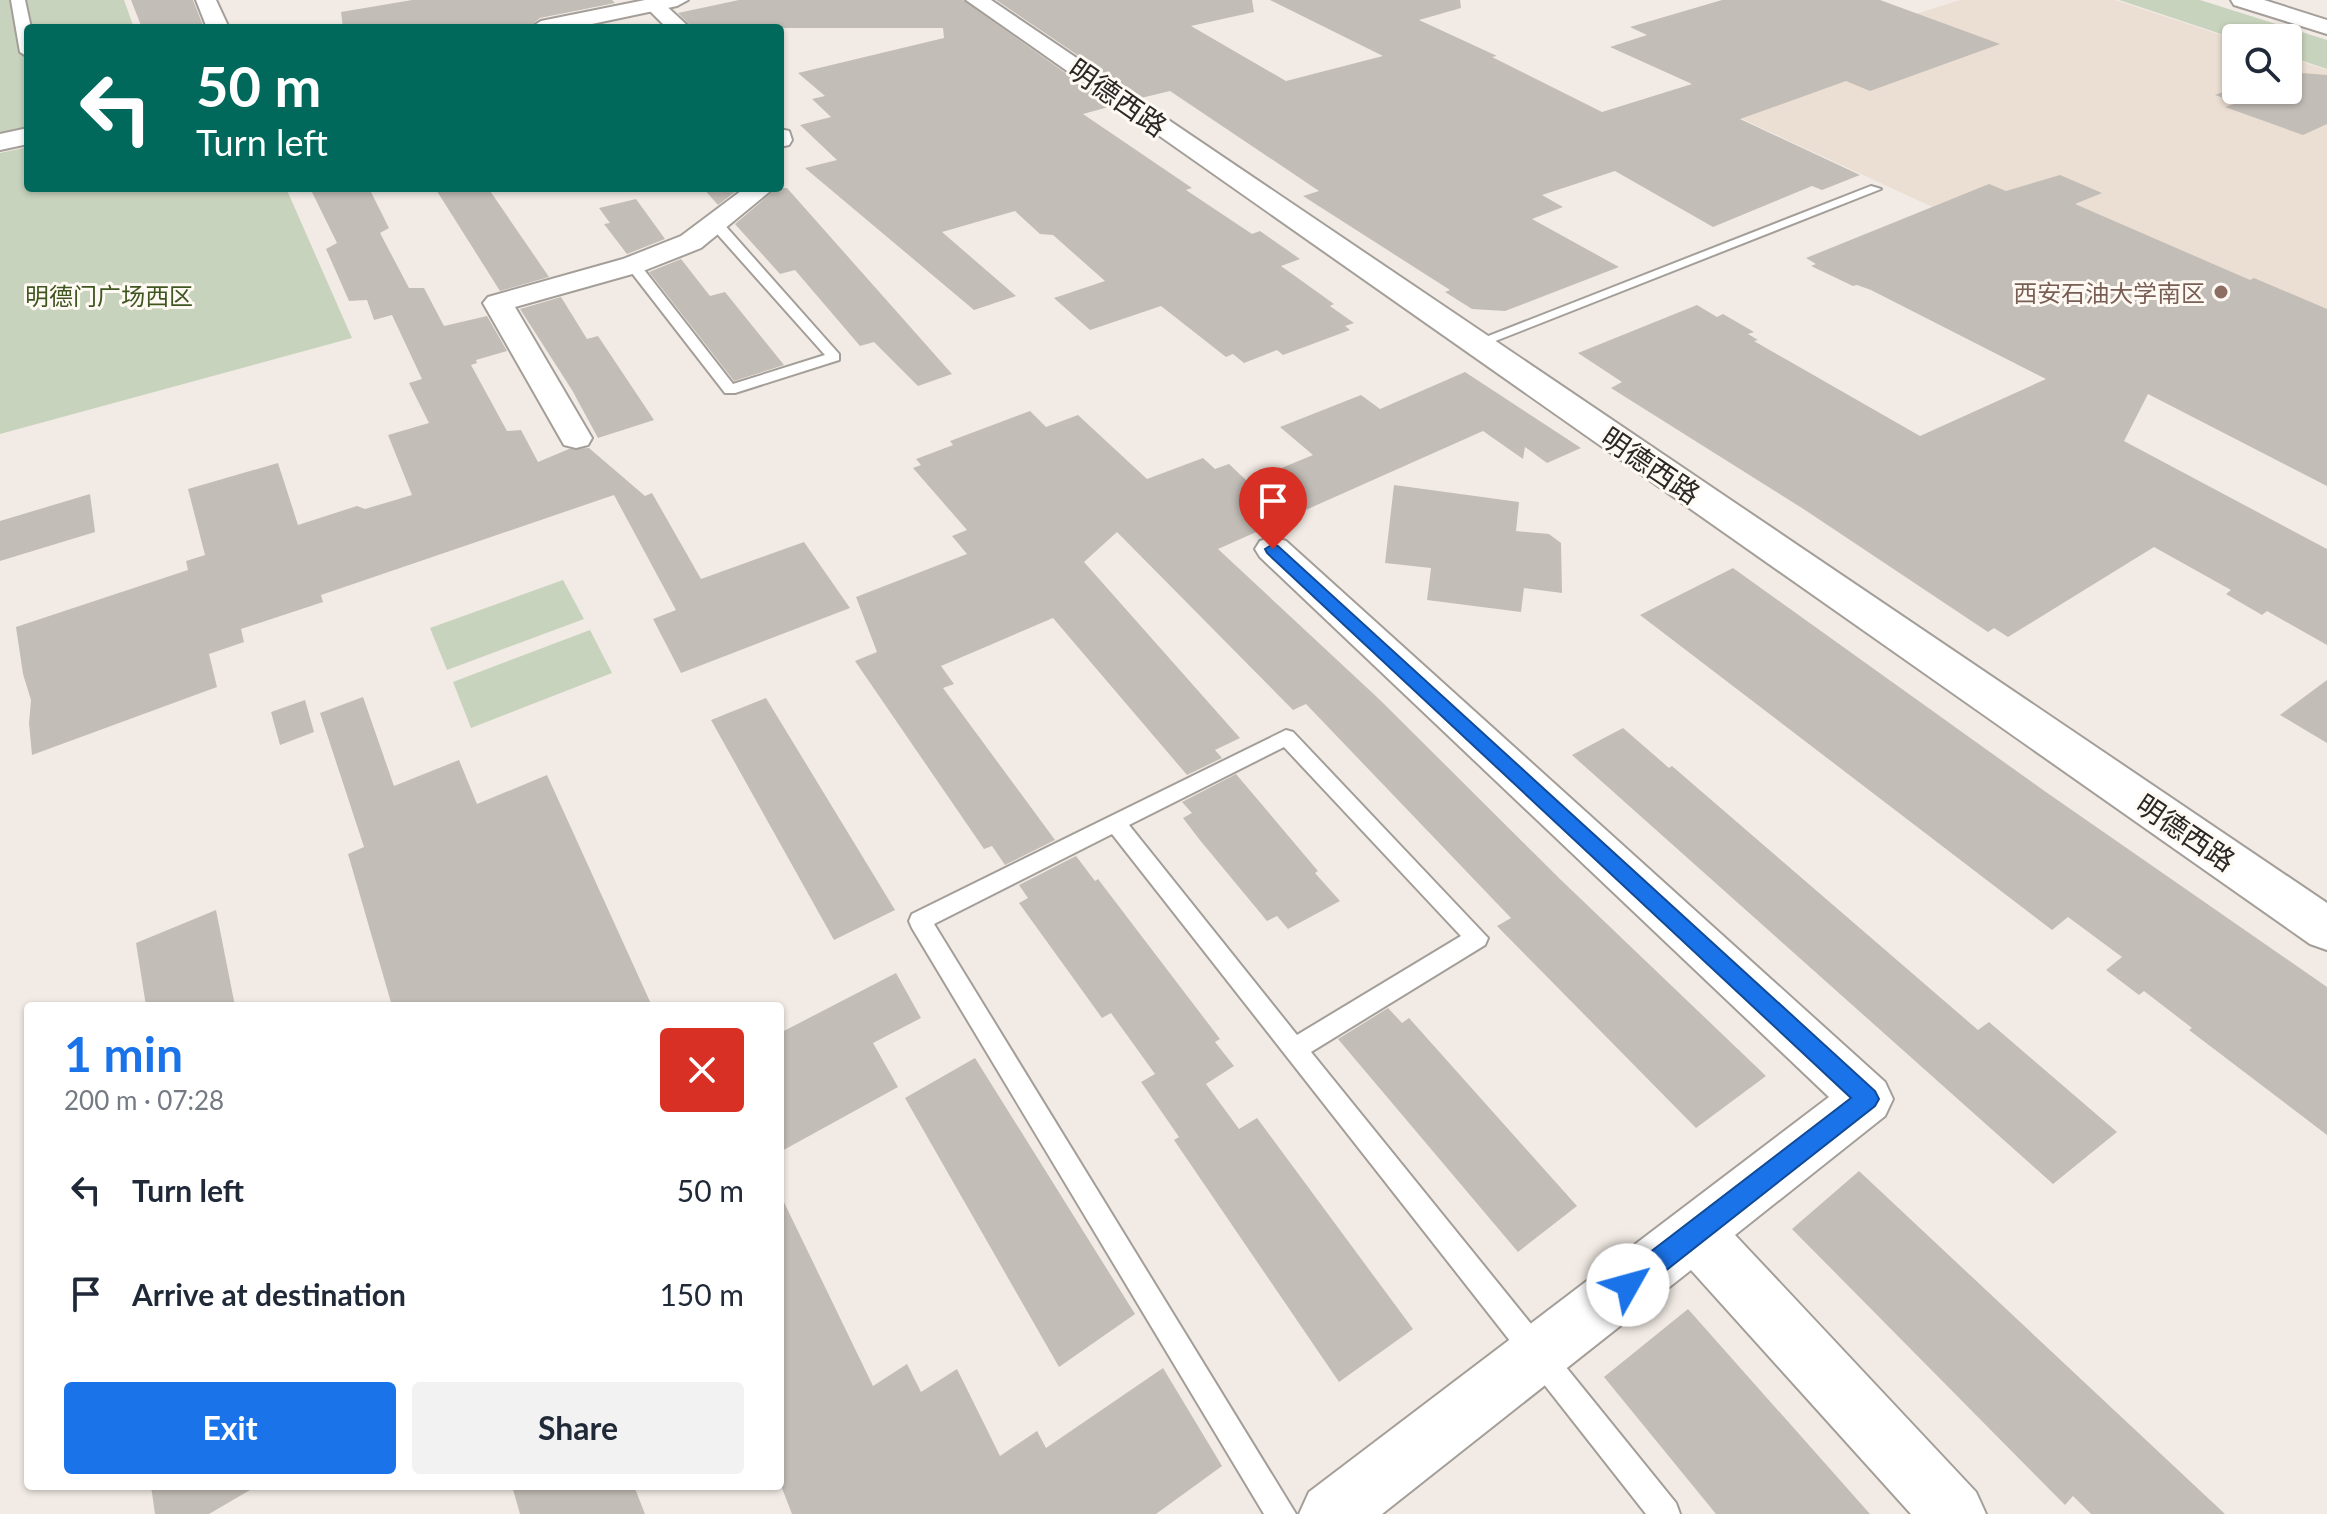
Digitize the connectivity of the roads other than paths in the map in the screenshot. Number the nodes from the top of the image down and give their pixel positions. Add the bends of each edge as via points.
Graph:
1 (18, 0) edge
2 (206, 0) edge
3 (677, 0) edge
4 (977, 0) edge
5 (2242, 0) edge
6 (2281, 0) edge
7 (652, 2) edge
8 (2327, 14) edge
9 (216, 24) edge
10 (558, 24) edge
11 (675, 24) edge
12 (2327, 27) edge
13 (24, 31) edge
14 (24, 137) edge
15 (0, 142) edge
16 (1875, 189) dead end
17 (756, 192) edge
18 (716, 224) junction
19 (633, 265) junction
20 (1475, 344) junction
21 (576, 438) dead end
22 (1273, 549) dead end
23 (1115, 823) junction
24 (2327, 929) edge
25 (1294, 1049) junction
26 (1695, 1233) junction
27 (1537, 1355) junction
28 (1281, 1514) edge
29 (1331, 1514) edge
30 (1665, 1514) edge
31 (1954, 1514) edge

1 - 13 street
2 - 9 street
3 - 7 street
4 - 20 street, 明德西路
5 - 12 street
6 - 8 street
7 - 10 street
7 - 11 street
14 - 15 street
16 - 20 lane
17 - 18 street
18 - 19 street via 691,242
18 - 19 lane via 834,357 730,390
19 - 21 street via 498,303
20 - 24 street, 明德西路
22 - 26 street via 1867,1099
23 - 25 lane
23 - 25 lane via 1286,737 1477,938
23 - 28 lane via 920,921
25 - 27 lane
26 - 27 street
26 - 31 street
27 - 29 street
27 - 30 lane

